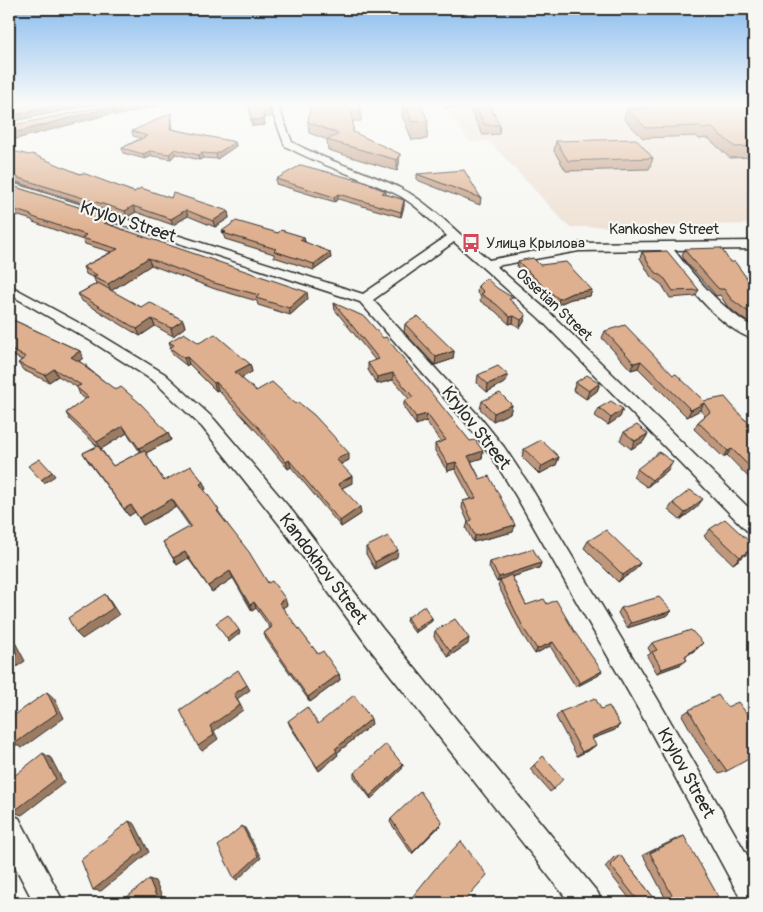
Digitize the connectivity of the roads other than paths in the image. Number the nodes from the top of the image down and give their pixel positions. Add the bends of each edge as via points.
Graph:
1 (291, 146) edge
2 (9, 185) edge
3 (455, 236) junction
4 (664, 245) junction
5 (754, 245) edge
6 (486, 264) junction
7 (9, 289) edge
8 (365, 299) junction
9 (754, 334) edge
10 (754, 525) edge
11 (9, 828) edge
12 (754, 895) edge
13 (50, 903) edge
14 (588, 903) edge

1 - 3 street, Ossetian Street via 399,191
2 - 8 street, Krylov Street
3 - 6 street, Ossetian Street
3 - 8 street
4 - 5 street, Kankoshev Street
4 - 6 street, Kankoshev Street via 579,247
4 - 9 street via 724,316
6 - 10 street, Ossetian Street via 544,315
7 - 14 street, Kandokhov Street via 160,378 208,423
8 - 12 street, Krylov Street via 498,452 649,706
11 - 13 street

